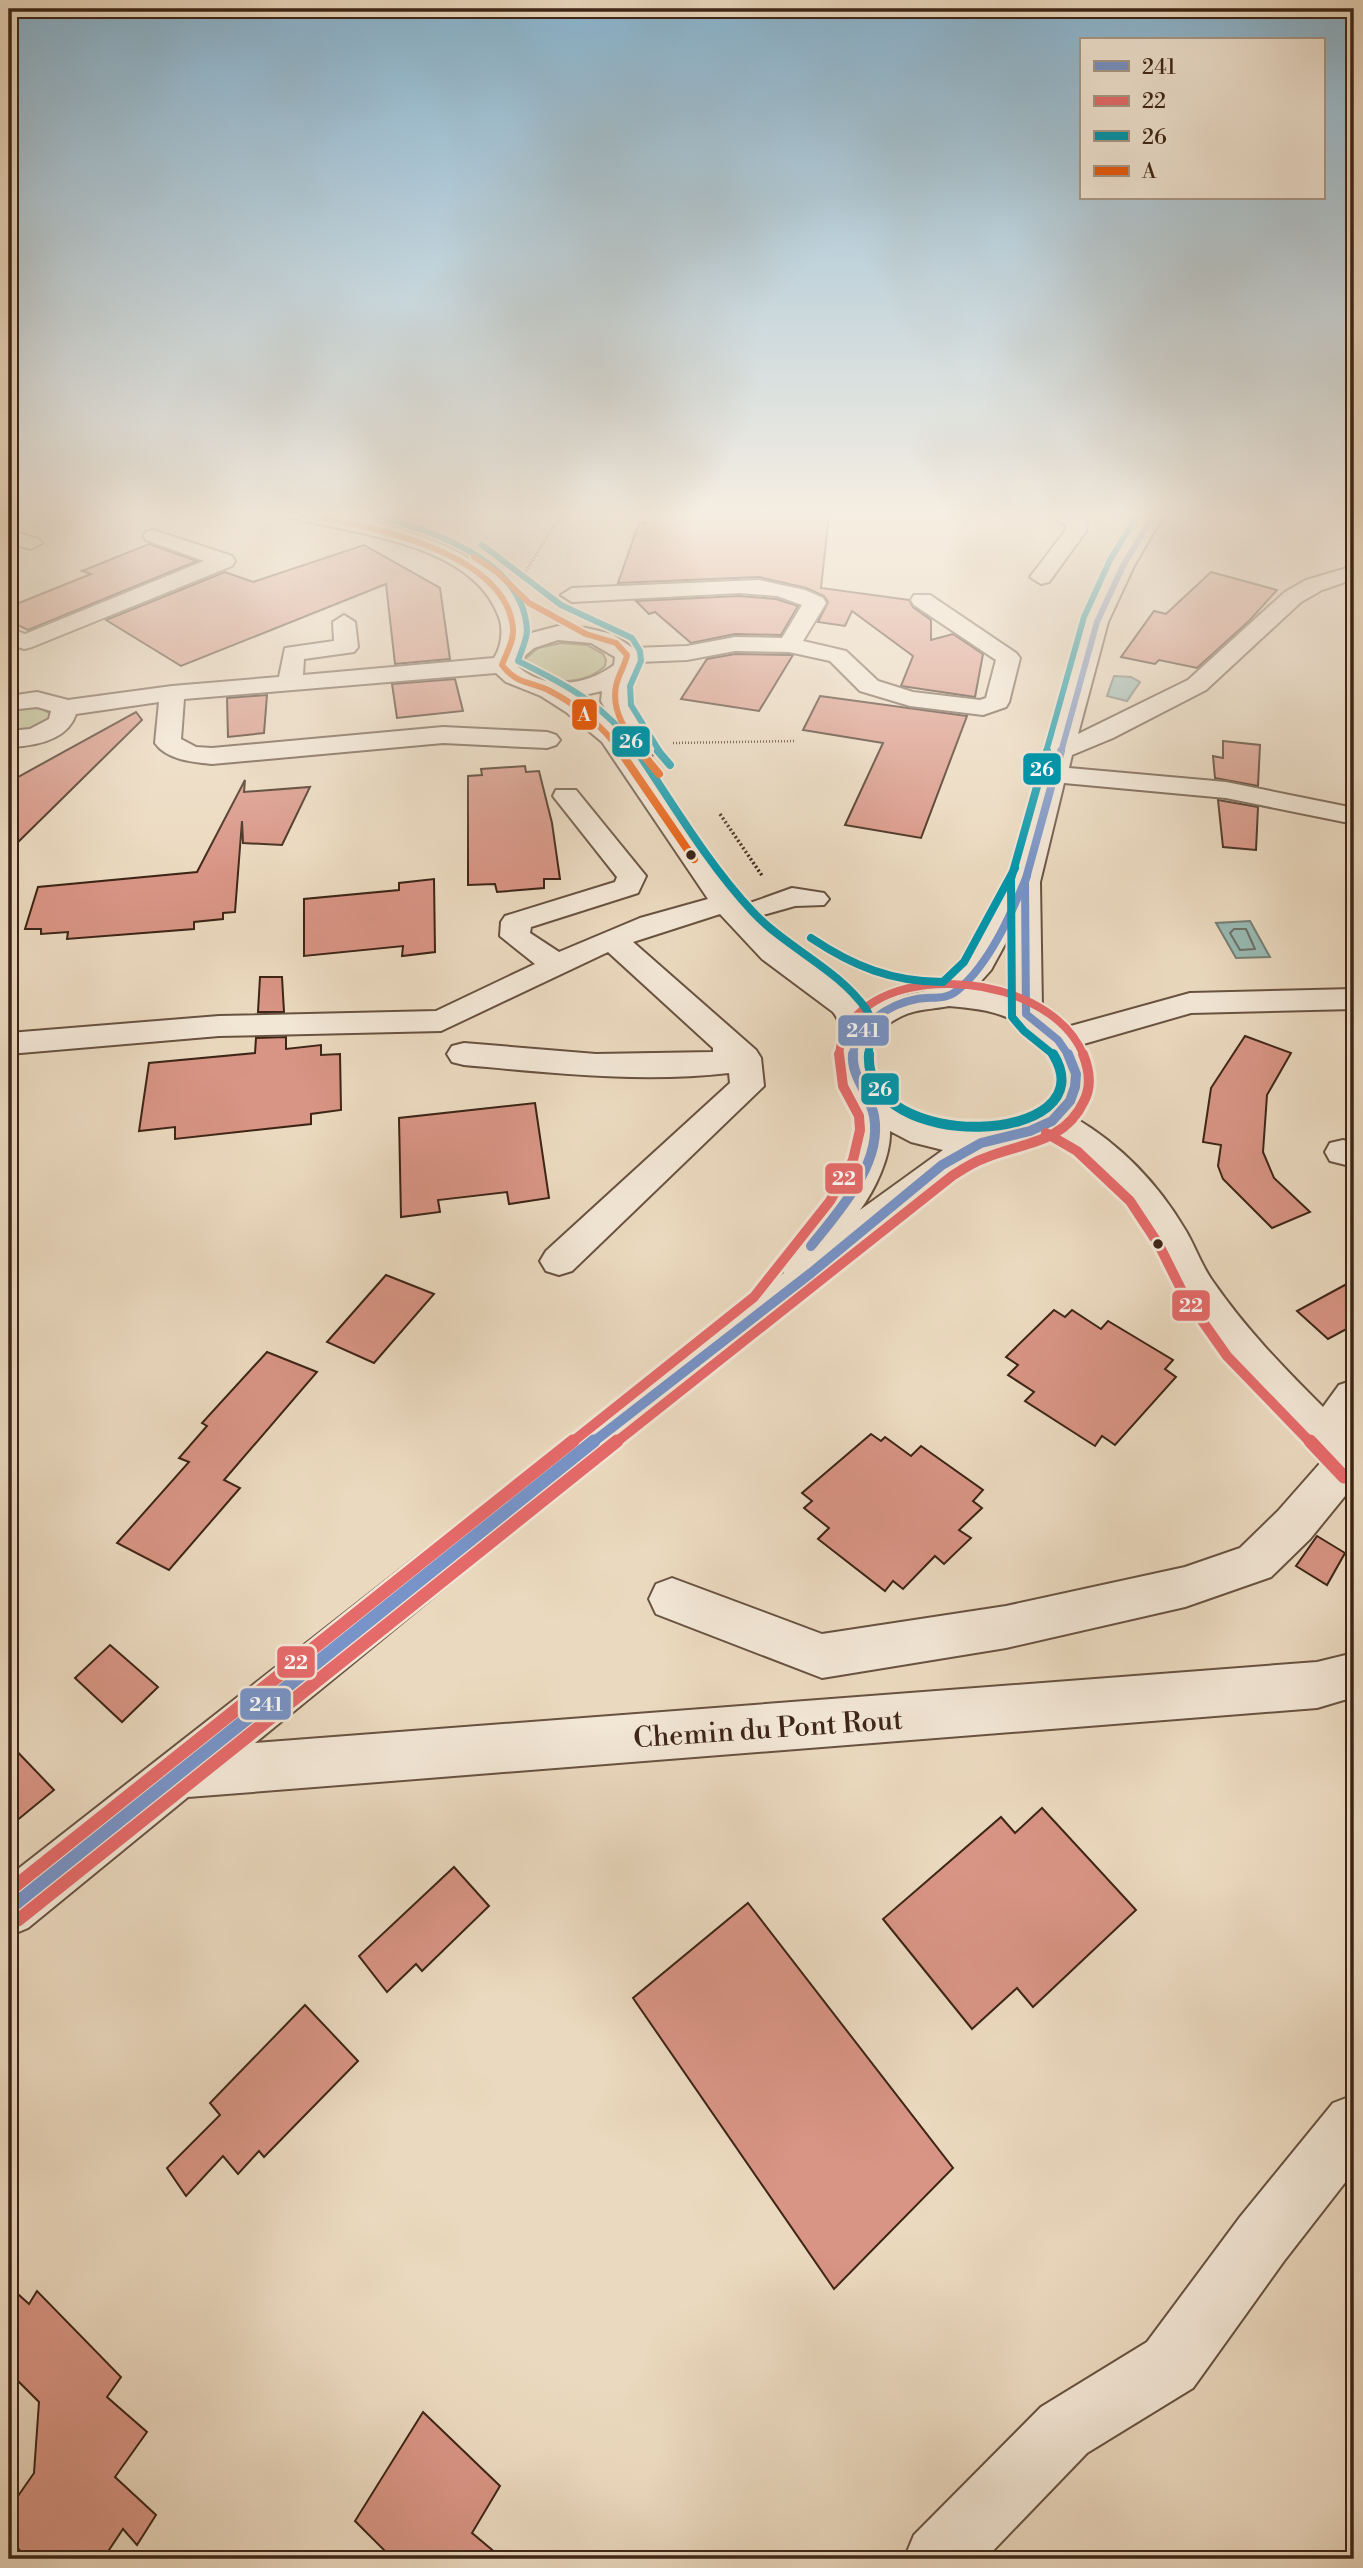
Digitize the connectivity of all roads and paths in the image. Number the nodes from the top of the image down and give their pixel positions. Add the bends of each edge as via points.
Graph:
1 (44, 634) edge
2 (345, 634) edge
3 (511, 634) edge
4 (555, 634) edge
5 (582, 634) edge
6 (586, 634) joint
7 (796, 634) edge
8 (971, 634) edge
9 (1095, 634) edge
10 (1253, 634) edge
11 (9, 635) edge
12 (789, 645) junction
13 (506, 658) junction
14 (622, 666) junction
15 (290, 683) junction
16 (547, 689) junction
17 (172, 694) junction
18 (9, 703) edge
19 (64, 708) junction
20 (9, 739) edge
21 (547, 740) dead end
22 (796, 741) dead end
23 (637, 744) junction
24 (1057, 762) junction
25 (566, 796) dead end
26 (720, 814) dead end
27 (1354, 816) edge
28 (1025, 882) junction
29 (763, 895) junction
30 (814, 899) dead end
31 (726, 903) junction
32 (612, 940) junction
33 (555, 964) junction
34 (939, 997) junction
35 (1354, 999) edge
36 (1026, 1014) junction
37 (856, 1040) junction
38 (1060, 1040) junction
39 (9, 1044) edge
40 (730, 1045) junction
41 (464, 1054) dead end
42 (873, 1104) junction
43 (1053, 1121) junction
44 (983, 1142) junction
45 (559, 1261) dead end
46 (764, 1307) junction
47 (1354, 1397) edge
48 (1342, 1455) edge
49 (672, 1599) dead end
50 (1354, 1675) edge
51 (181, 1773) junction
52 (9, 1909) edge
53 (1354, 2124) edge
54 (938, 2559) edge

1 - 11 street via 24,642
2 - 15 street via 346,647 293,653
3 - 13 street
4 - 13 street via 538,638
5 - 6 street
6 - 14 street via 616,643
7 - 12 street
8 - 12 street via 1008,659 997,702 984,708 910,699 869,686 838,656
9 - 24 street
10 - 24 street via 1197,685
12 - 14 street via 735,644
13 - 15 street
13 - 16 street via 509,673 527,685
14 - 16 street via 585,688
14 - 23 street via 612,701
15 - 17 street
16 - 31 street via 611,737
17 - 19 street
17 - 21 street via 169,743 191,754 443,735
18 - 19 street via 43,700
19 - 20 street via 65,716 52,729
22 - 23 path
23 - 29 street
24 - 27 street
24 - 28 street
25 - 33 street via 632,876 628,887 516,922 515,936
26 - 29 path
28 - 34 street via 975,970
28 - 36 street
29 - 30 street
29 - 34 street via 795,943 848,981 886,995
31 - 32 street
31 - 37 street via 774,952 844,1005 856,1020
32 - 33 street
32 - 40 street
33 - 39 street via 442,1021 219,1026
34 - 36 street via 989,1001
34 - 37 street via 885,1011 867,1024
35 - 38 street via 1190,1003
36 - 38 street
37 - 42 street via 851,1061 857,1083
38 - 43 street via 1073,1060 1076,1082 1069,1103
40 - 41 street via 728,1062 677,1068
40 - 45 street via 744,1058 747,1086
42 - 44 street via 920,1132
42 - 46 street via 873,1143 853,1193
43 - 44 street via 1021,1136
43 - 48 street via 1085,1140 1141,1192 1196,1288 1238,1347
44 - 46 street via 935,1171
46 - 51 street
47 - 48 street
48 - 49 street via 1294,1525 1255,1563 1185,1587 1006,1627 822,1656
50 - 51 street, Chemin du Pont Rout via 1317,1685
51 - 52 street
53 - 54 street via 1170,2365 1064,2430

